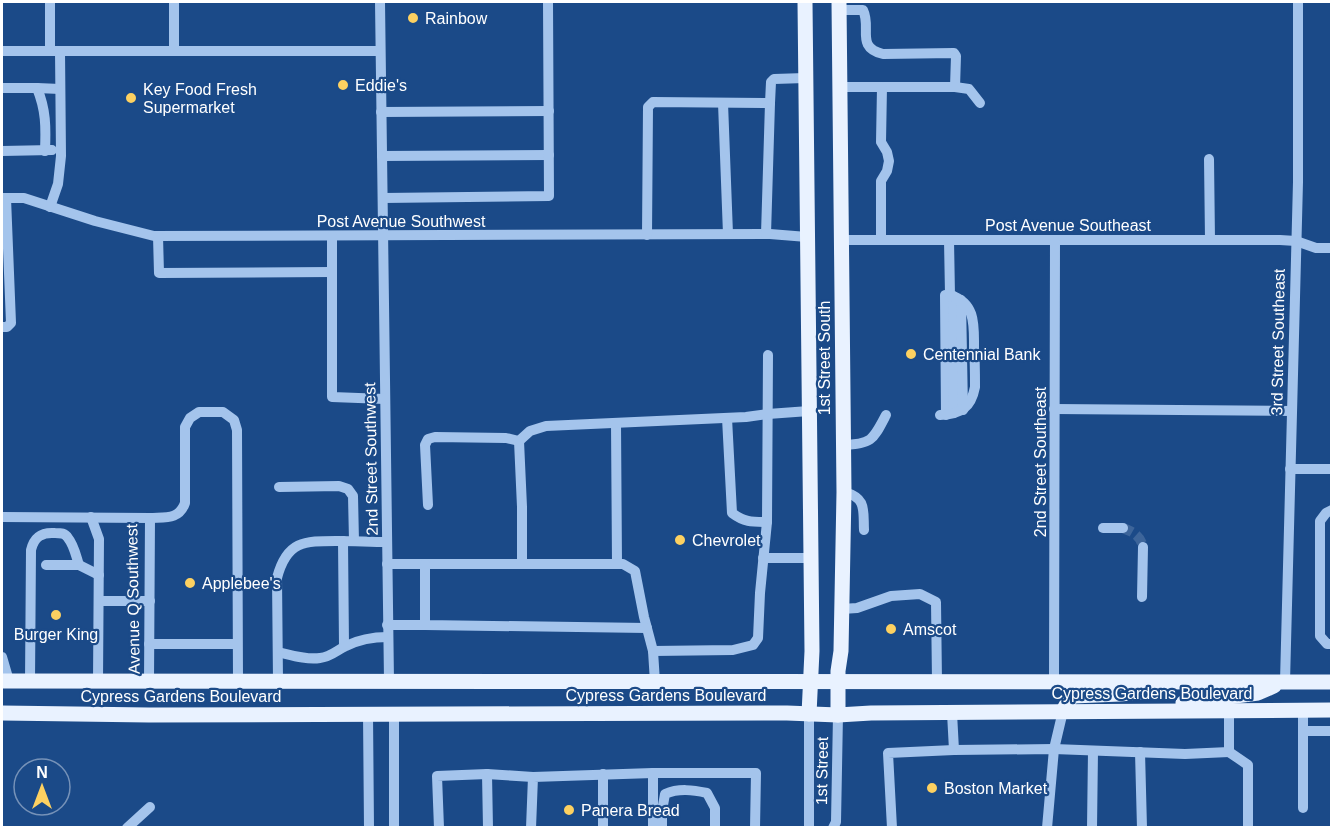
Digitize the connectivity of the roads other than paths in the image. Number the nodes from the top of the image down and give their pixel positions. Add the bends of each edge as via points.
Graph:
1 (50, 2) edge
2 (174, 2) edge
3 (380, 2) edge
4 (548, 2) edge
5 (805, 2) edge
6 (1298, 2) edge
7 (839, 6) edge
8 (2, 51) edge
9 (55, 51) junction
10 (174, 51) junction
11 (380, 51) junction
12 (805, 78) junction
13 (839, 87) junction
14 (882, 87) junction
15 (955, 87) junction
16 (2, 88) edge
17 (37, 88) junction
18 (60, 88) junction
19 (723, 103) junction
20 (980, 103) dead end
21 (770, 104) junction
22 (549, 111) junction
23 (381, 112) junction
24 (61, 150) junction
25 (45, 151) junction
26 (2, 152) edge
27 (549, 155) junction
28 (382, 156) junction
29 (1209, 159) dead end
30 (4, 198) edge
31 (383, 198) junction
32 (50, 207) junction
33 (728, 234) junction
34 (766, 234) junction
35 (647, 235) junction
36 (158, 236) junction
37 (332, 236) junction
38 (384, 236) junction
39 (807, 237) junction
40 (841, 240) junction
41 (881, 240) junction
42 (949, 240) junction
43 (1209, 240) junction
44 (1055, 241) junction
45 (1296, 242) junction
46 (1332, 248) edge
47 (332, 272) junction
48 (952, 296) junction
49 (2, 327) edge
50 (768, 355) dead end
51 (385, 399) junction
52 (1054, 409) junction
53 (809, 411) junction
54 (1291, 411) junction
55 (768, 414) junction
56 (886, 416) dead end
57 (726, 418) junction
58 (616, 423) junction
59 (519, 441) junction
60 (843, 445) junction
61 (1290, 469) junction
62 (1332, 469) edge
63 (279, 487) dead end
64 (844, 492) junction
65 (428, 505) dead end
66 (1332, 510) edge
67 (2, 517) edge
68 (91, 517) junction
69 (150, 518) junction
70 (767, 522) junction
71 (1102, 528) dead end
72 (1123, 528) tunnel mouth
73 (864, 530) dead end
74 (348, 541) junction
75 (387, 542) junction
76 (1143, 547) dead end
77 (763, 558) junction
78 (810, 558) junction
79 (522, 563) junction
80 (387, 564) junction
81 (425, 564) junction
82 (617, 564) junction
83 (46, 565) dead end
84 (79, 565) junction
85 (99, 575) junction
86 (1142, 597) dead end
87 (99, 601) junction
88 (150, 601) junction
89 (842, 609) junction
90 (387, 625) junction
91 (425, 625) junction
92 (647, 628) junction
93 (388, 637) junction
94 (149, 644) junction
95 (237, 644) junction
96 (1332, 644) edge
97 (344, 646) junction
98 (653, 651) junction
99 (278, 652) junction
100 (2, 657) edge
101 (5, 681) edge
102 (30, 681) junction
103 (98, 681) junction
104 (149, 681) junction
105 (238, 681) junction
106 (278, 681) junction
107 (389, 681) junction
108 (838, 681) junction
109 (656, 682) junction
110 (810, 682) junction
111 (937, 682) junction
112 (1054, 682) junction
113 (1167, 682) junction
114 (1285, 682) junction
115 (1332, 682) edge
116 (1229, 710) junction
117 (1303, 710) junction
118 (1332, 710) edge
119 (1064, 711) junction
120 (1162, 711) junction
121 (952, 712) junction
122 (2, 713) edge
123 (368, 714) junction
124 (394, 714) junction
125 (808, 714) junction
126 (838, 715) junction
127 (1303, 731) junction
128 (1332, 731) edge
129 (1054, 749) junction
130 (954, 750) junction
131 (1093, 751) junction
132 (1140, 752) junction
133 (1229, 752) junction
134 (652, 772) junction
135 (487, 774) junction
136 (603, 774) junction
137 (532, 777) junction
138 (150, 807) dead end
139 (1303, 808) dead end
140 (128, 828) edge
141 (369, 828) edge
142 (394, 828) edge
143 (439, 828) edge
144 (488, 828) edge
145 (531, 828) edge
146 (603, 828) edge
147 (653, 828) edge
148 (662, 828) edge
149 (715, 828) edge
150 (755, 828) edge
151 (809, 828) edge
152 (833, 828) edge
153 (892, 828) edge
154 (1047, 828) edge
155 (1092, 828) edge
156 (1142, 828) edge
157 (1248, 828) edge

1 - 9 street
2 - 10 street
3 - 11 street, 2nd Street Southwest
4 - 22 street
5 - 12 main road, 1st Street South
6 - 45 street, 3rd Street Southeast
7 - 13 main road, 1st Street South
7 - 15 street via 863,10 868,45 874,52 954,53
8 - 9 street
9 - 10 street
9 - 18 street
10 - 11 street
11 - 23 street, 2nd Street Southwest
12 - 21 street via 774,79
12 - 39 main road, 1st Street South
13 - 14 street
13 - 40 main road, 1st Street South
14 - 15 street
14 - 41 street via 881,142 889,161 881,181
15 - 20 street via 969,89
16 - 17 street
17 - 18 street
17 - 25 street via 43,103
18 - 24 street
19 - 21 street
19 - 33 street
19 - 35 street via 652,102 648,107
21 - 34 street
22 - 23 street
22 - 27 street
23 - 28 street, 2nd Street Southwest
24 - 25 street
24 - 32 street via 58,184
25 - 26 street
27 - 28 street
27 - 31 street via 549,196
28 - 31 street, 2nd Street Southwest
29 - 43 street
30 - 32 street, Post Avenue Southwest via 24,198
30 - 49 street via 11,323
31 - 38 street, 2nd Street Southwest
32 - 36 street, Post Avenue Southwest
33 - 34 street, Post Avenue Southwest
33 - 35 street, Post Avenue Southwest
34 - 39 street, Post Avenue Southwest
35 - 38 street, Post Avenue Southwest
36 - 37 street, Post Avenue Southwest
36 - 47 street via 159,273
37 - 38 street, Post Avenue Southwest
37 - 47 street
38 - 51 street, 2nd Street Southwest
39 - 53 main road, 1st Street South
40 - 41 street, Post Avenue Southeast
40 - 60 main road, 1st Street South
41 - 42 street, Post Avenue Southeast
42 - 44 street, Post Avenue Southeast
42 - 48 street
43 - 44 street, Post Avenue Southeast
43 - 45 street, Post Avenue Southeast
44 - 52 street, 2nd Street Southeast
45 - 46 street, Post Avenue Southeast
45 - 54 street, 3rd Street Southeast
47 - 51 street via 332,397
48 - 48 street via 951,413 969,404 975,387 974,322 968,308
50 - 55 street
51 - 75 street, 2nd Street Southwest
52 - 54 street
52 - 112 street, 2nd Street Southeast
53 - 55 street
53 - 78 main road, 1st Street South
54 - 61 street, 3rd Street Southeast
55 - 57 street
55 - 70 street
56 - 60 street via 867,442
57 - 58 street
57 - 70 street via 732,513 747,522
58 - 59 street via 546,426 530,431
58 - 82 street
59 - 65 street via 428,439
59 - 79 street
60 - 64 main road, 1st Street South
61 - 62 street
61 - 114 street, 3rd Street Southeast
63 - 74 street via 348,489 353,496
64 - 73 street via 856,496 862,504
64 - 89 main road, 1st Street South
66 - 96 street via 1320,521 1320,636
67 - 68 street, Avenue Q Southwest
68 - 69 street, Avenue Q Southwest
68 - 85 street via 99,539
69 - 88 street, Avenue Q Southwest
69 - 95 street via 174,517 186,503 185,427 190,418 199,412 223,412 234,420
70 - 77 street
71 - 72 street
74 - 75 street
74 - 97 street
74 - 99 street via 311,541 287,554 277,578
75 - 80 street, 2nd Street Southwest
76 - 86 street
77 - 78 street
77 - 98 street via 758,638 753,645 734,650
78 - 110 main road, 1st Street South
79 - 81 street
79 - 82 street
80 - 81 street
80 - 90 street, 2nd Street Southwest
81 - 91 street
82 - 92 street via 635,572
83 - 84 street
84 - 85 street
84 - 102 street via 70,541 62,533 47,532 32,544
85 - 87 street
87 - 88 street
87 - 103 street
88 - 94 street, Avenue Q Southwest
89 - 108 main road, 1st Street South
89 - 111 street via 891,596 920,594 936,602
90 - 91 street
90 - 93 street, 2nd Street Southwest
91 - 92 street
92 - 98 street
93 - 97 street via 371,637
93 - 107 street, 2nd Street Southwest
94 - 95 street
94 - 104 street, Avenue Q Southwest
95 - 105 street
97 - 99 street via 321,658
98 - 109 street
99 - 106 street
100 - 101 street
101 - 102 main road, Cypress Gardens Boulevard
102 - 103 main road, Cypress Gardens Boulevard
103 - 104 main road, Cypress Gardens Boulevard
104 - 105 main road, Cypress Gardens Boulevard
105 - 106 main road, Cypress Gardens Boulevard
106 - 107 main road, Cypress Gardens Boulevard
107 - 109 main road, Cypress Gardens Boulevard
108 - 110 main road, Cypress Gardens Boulevard
108 - 111 main road, Cypress Gardens Boulevard
108 - 126 main road, 1st Street South
109 - 110 main road, Cypress Gardens Boulevard
110 - 125 main road, 1st Street South
111 - 112 main road, Cypress Gardens Boulevard
112 - 113 main road, Cypress Gardens Boulevard
113 - 114 main road, Cypress Gardens Boulevard
113 - 119 main road via 1150,691 1073,696
114 - 115 main road, Cypress Gardens Boulevard
114 - 120 main road via 1258,693 1184,703
116 - 117 main road, Cypress Gardens Boulevard
116 - 120 main road, Cypress Gardens Boulevard
116 - 133 street
117 - 118 main road, Cypress Gardens Boulevard
117 - 127 street
119 - 120 main road, Cypress Gardens Boulevard
119 - 121 main road, Cypress Gardens Boulevard
119 - 129 street
121 - 126 main road, Cypress Gardens Boulevard
121 - 130 street
122 - 123 main road, Cypress Gardens Boulevard
123 - 124 main road, Cypress Gardens Boulevard
123 - 141 street
124 - 125 main road, Cypress Gardens Boulevard
124 - 142 street
125 - 126 main road, Cypress Gardens Boulevard
125 - 151 street, 1st Street
126 - 152 street, 1st Street
127 - 128 street
127 - 139 street
129 - 130 street
129 - 131 street
129 - 154 street
130 - 153 street via 888,753
131 - 132 street
131 - 155 street
132 - 133 street
132 - 156 street
133 - 157 street via 1248,765
134 - 136 street
134 - 147 street
134 - 150 street via 756,773
135 - 137 street
135 - 143 street via 437,776
135 - 144 street
136 - 137 street
136 - 146 street
137 - 145 street
138 - 140 street
148 - 149 street via 665,794 693,790 707,793 715,808

